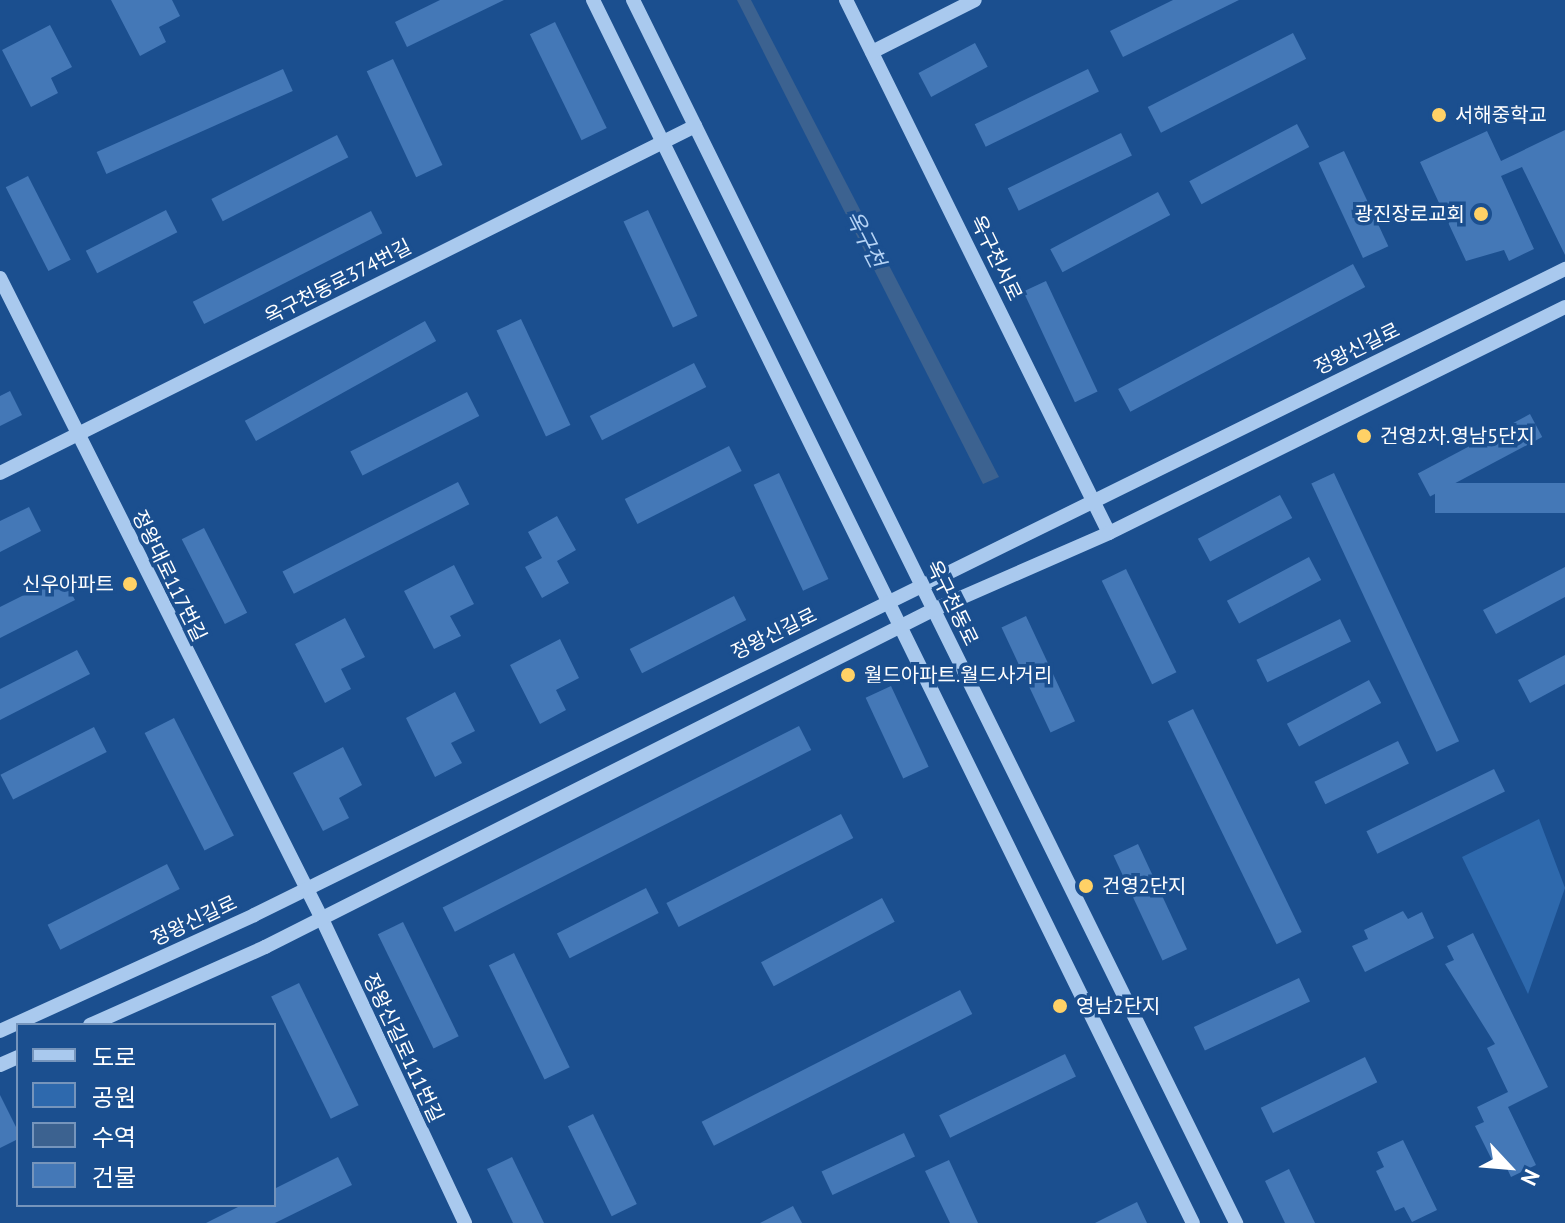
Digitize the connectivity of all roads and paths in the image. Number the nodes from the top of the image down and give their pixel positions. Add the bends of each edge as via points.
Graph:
1 (593, 0) edge
2 (633, 0) edge
3 (846, 0) edge
4 (975, 0) edge
5 (872, 52) junction
6 (695, 126) junction
7 (663, 142) junction
8 (1565, 269) edge
9 (0, 278) edge
10 (1565, 307) edge
11 (77, 434) junction
12 (0, 473) edge
13 (1092, 501) junction
14 (1109, 533) junction
15 (921, 585) junction
16 (888, 600) junction
17 (933, 610) junction
18 (901, 627) junction
19 (304, 890) junction
20 (322, 919) junction
21 (17, 1023) edge
22 (94, 1023) edge
23 (465, 1223) edge
24 (1193, 1223) edge
25 (1236, 1223) edge

1 - 7 street
2 - 6 street, 옥구천동로
3 - 5 street, 옥구천서로
4 - 5 street
5 - 13 street, 옥구천서로
6 - 7 street, 옥구천동로374번길
6 - 15 street, 옥구천동로
7 - 11 street, 옥구천동로374번길
7 - 16 street
8 - 13 street, 정왕신길로
9 - 11 street, 정왕대로117번길
10 - 14 street
11 - 12 street, 옥구천동로374번길
11 - 19 street, 정왕대로117번길
13 - 14 street, 옥구천서로
13 - 15 street, 정왕신길로
14 - 17 street
15 - 16 street, 정왕신길로
15 - 17 street, 옥구천동로
16 - 18 street
16 - 19 street, 정왕신길로
17 - 18 street
17 - 25 street, 옥구천동로
18 - 20 street
18 - 24 street
19 - 20 street, 정왕신길로111번길
19 - 21 street, 정왕신길로
20 - 22 street
20 - 23 street, 정왕신길로111번길

